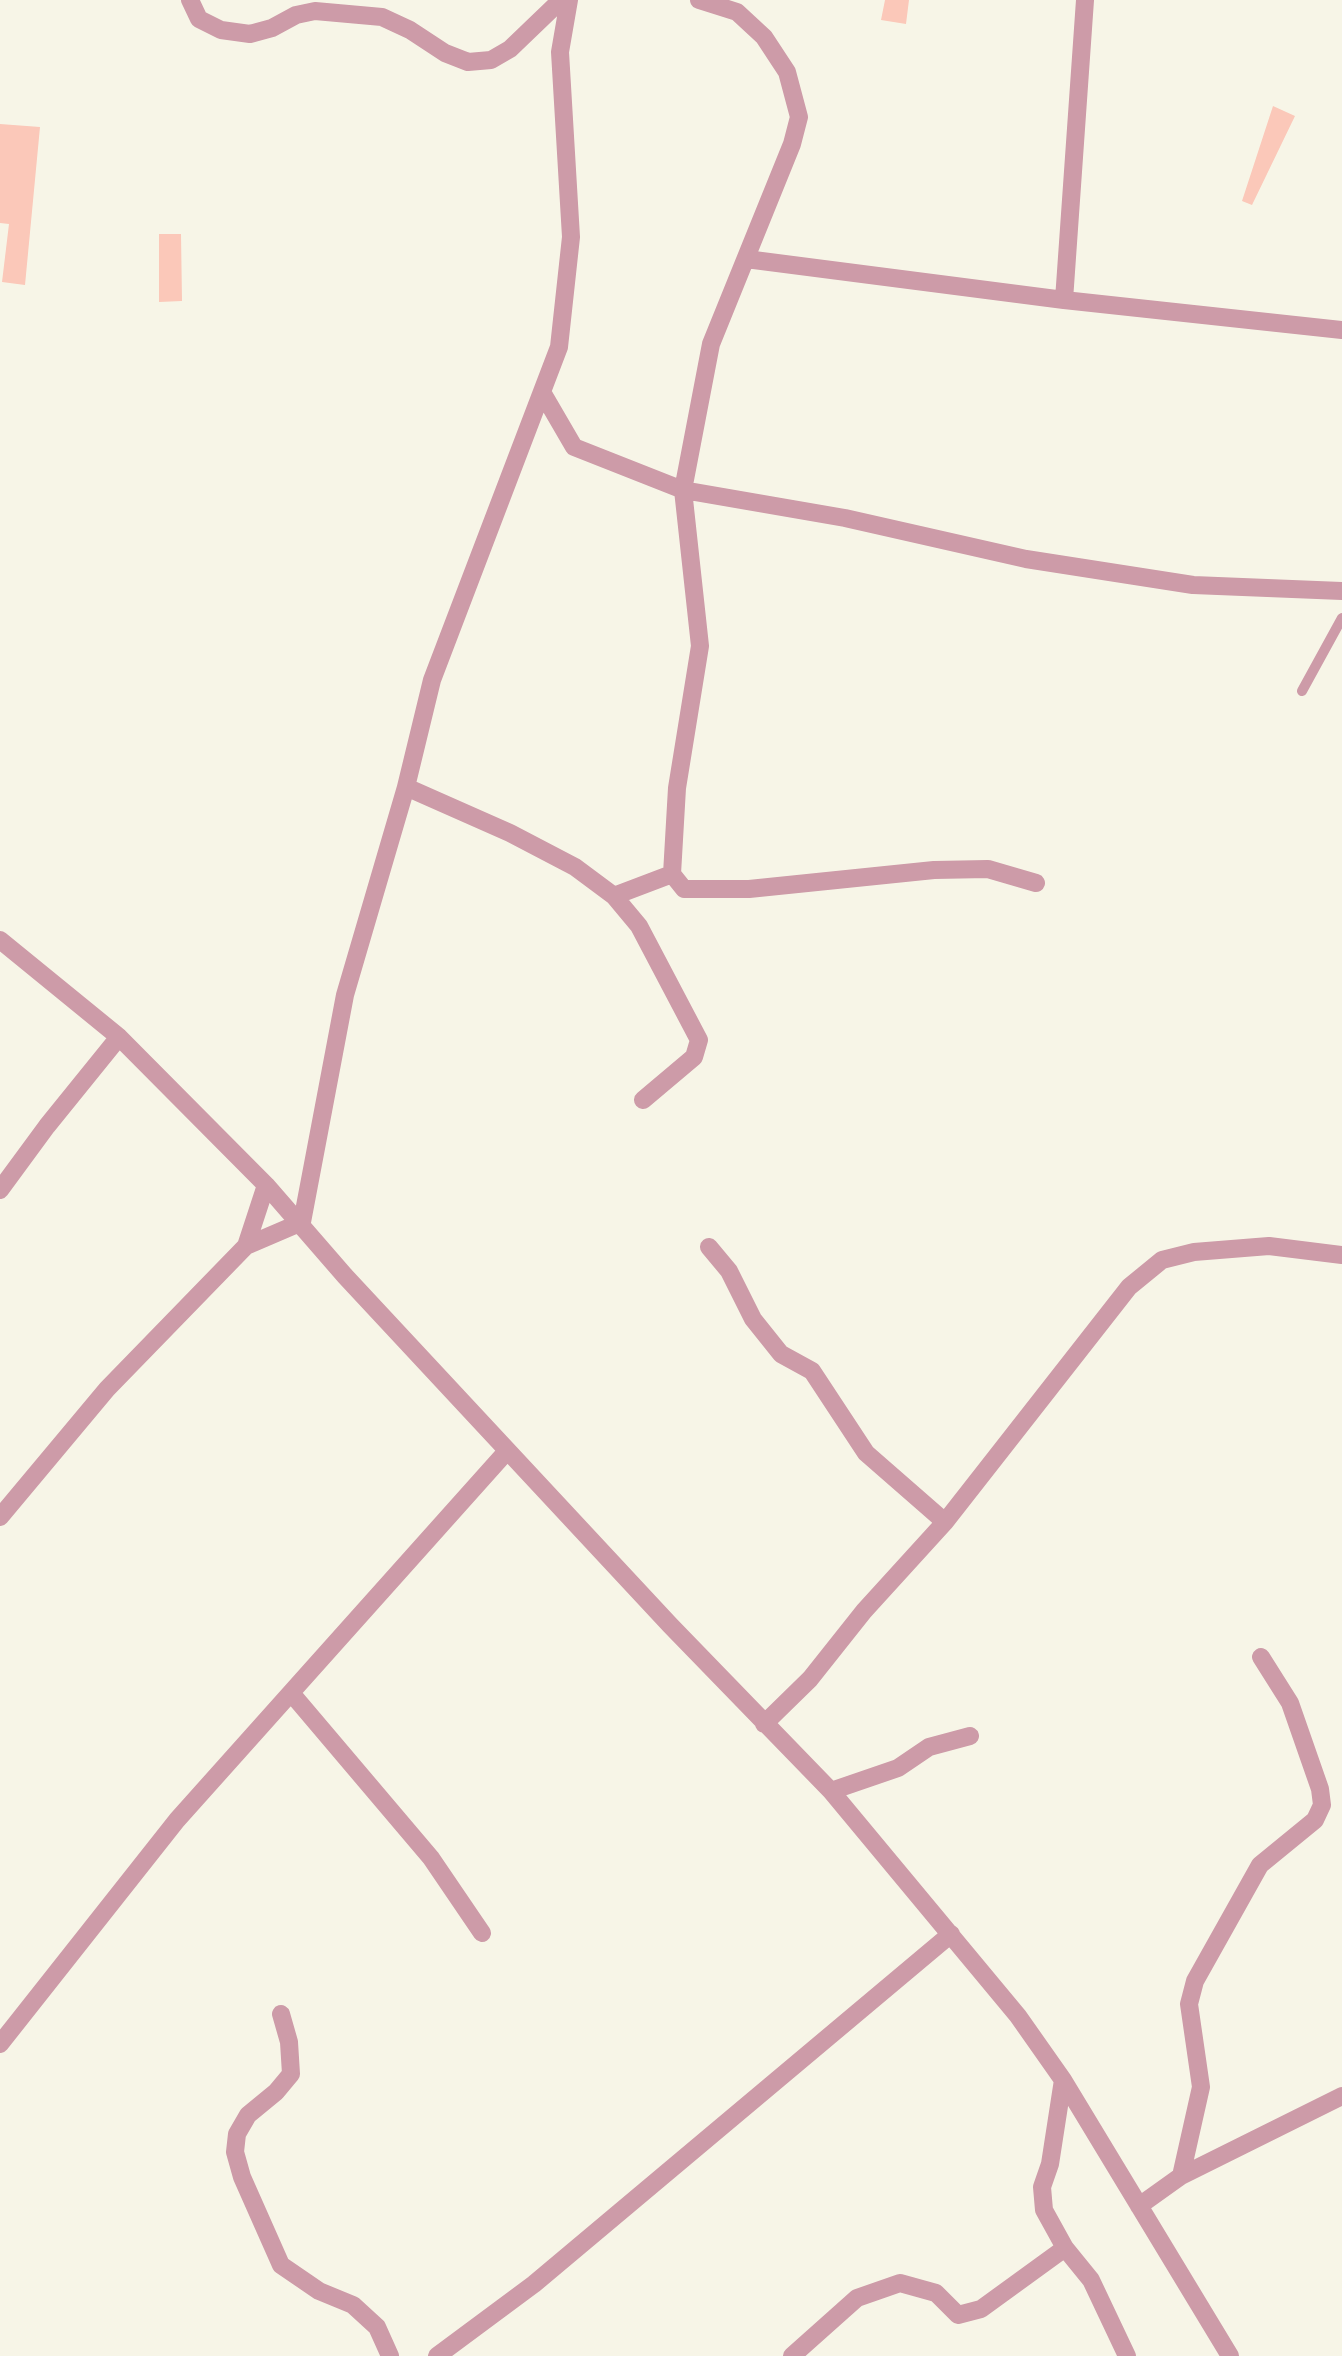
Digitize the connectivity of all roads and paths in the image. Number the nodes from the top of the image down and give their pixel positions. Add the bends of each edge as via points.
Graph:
1 (190, 0) edge
2 (562, 0) edge
3 (569, 0) edge
4 (699, 0) edge
5 (1085, 0) edge
6 (746, 259) junction
7 (1064, 300) junction
8 (1342, 330) edge
9 (542, 392) junction
10 (683, 490) junction
11 (1342, 591) edge
12 (1342, 618) edge
13 (1302, 691) dead end
14 (406, 787) junction
15 (672, 874) junction
16 (1036, 883) dead end
17 (614, 895) junction
18 (0, 940) edge
19 (119, 1037) junction
20 (643, 1100) dead end
21 (266, 1185) junction
22 (0, 1191) edge
23 (302, 1223) junction
24 (246, 1246) junction
25 (709, 1247) dead end
26 (1342, 1255) edge
27 (507, 1451) junction
28 (0, 1517) edge
29 (945, 1522) junction
30 (1261, 1657) dead end
31 (292, 1694) junction
32 (764, 1724) junction
33 (970, 1736) dead end
34 (831, 1791) junction
35 (482, 1933) dead end
36 (951, 1934) junction
37 (281, 2014) dead end
38 (0, 2045) edge
39 (1063, 2080) junction
40 (1342, 2096) edge
41 (1181, 2176) junction
42 (1139, 2206) junction
43 (1065, 2248) junction
44 (390, 2356) edge
45 (437, 2356) edge
46 (792, 2356) edge
47 (1127, 2356) edge
48 (1230, 2356) edge

1 - 2 street via 199,19 221,30 250,34 315,11 382,17 468,62 491,60 510,49
3 - 9 street via 560,52 571,237 559,347
4 - 6 street via 737,12 764,37 787,72 799,117
5 - 7 street
6 - 7 street
6 - 10 street via 711,344
7 - 8 street
9 - 10 street via 573,447
9 - 14 street via 432,680
10 - 11 street via 845,517 1026,559 1181,583
10 - 15 street via 700,646 677,788
12 - 13 lane
14 - 17 street via 521,838
14 - 23 street via 345,995
15 - 16 street via 684,889 749,889 933,870 988,869
15 - 17 street
17 - 20 street via 639,926 699,1040 694,1057
18 - 19 street
19 - 21 street
19 - 22 street
21 - 23 street
21 - 24 street
23 - 24 street
23 - 27 street
24 - 28 street via 107,1389
25 - 29 street via 729,1271 753,1319 781,1354 812,1371 866,1453
26 - 29 street via 1269,1246 1194,1252 1162,1260 1129,1287
27 - 31 street
27 - 32 street
29 - 32 street via 810,1679
30 - 41 street via 1290,1703 1321,1789 1322,1805 1315,1820 1260,1865 1195,1981 1189,2004 1201,2087
31 - 35 street via 431,1857
31 - 38 street via 177,1820
32 - 34 street
33 - 34 street via 929,1747 898,1768
34 - 36 street
36 - 39 street
36 - 45 street via 534,2284
37 - 44 street via 291,2074 248,2115 237,2134 235,2152 242,2177 281,2265 319,2291 353,2305 377,2327
39 - 42 street
39 - 43 street via 1042,2188 1044,2210
40 - 41 street
41 - 42 street
42 - 48 street
43 - 46 street via 981,2309 958,2315 936,2293 900,2283 857,2298
43 - 47 street via 1091,2280

